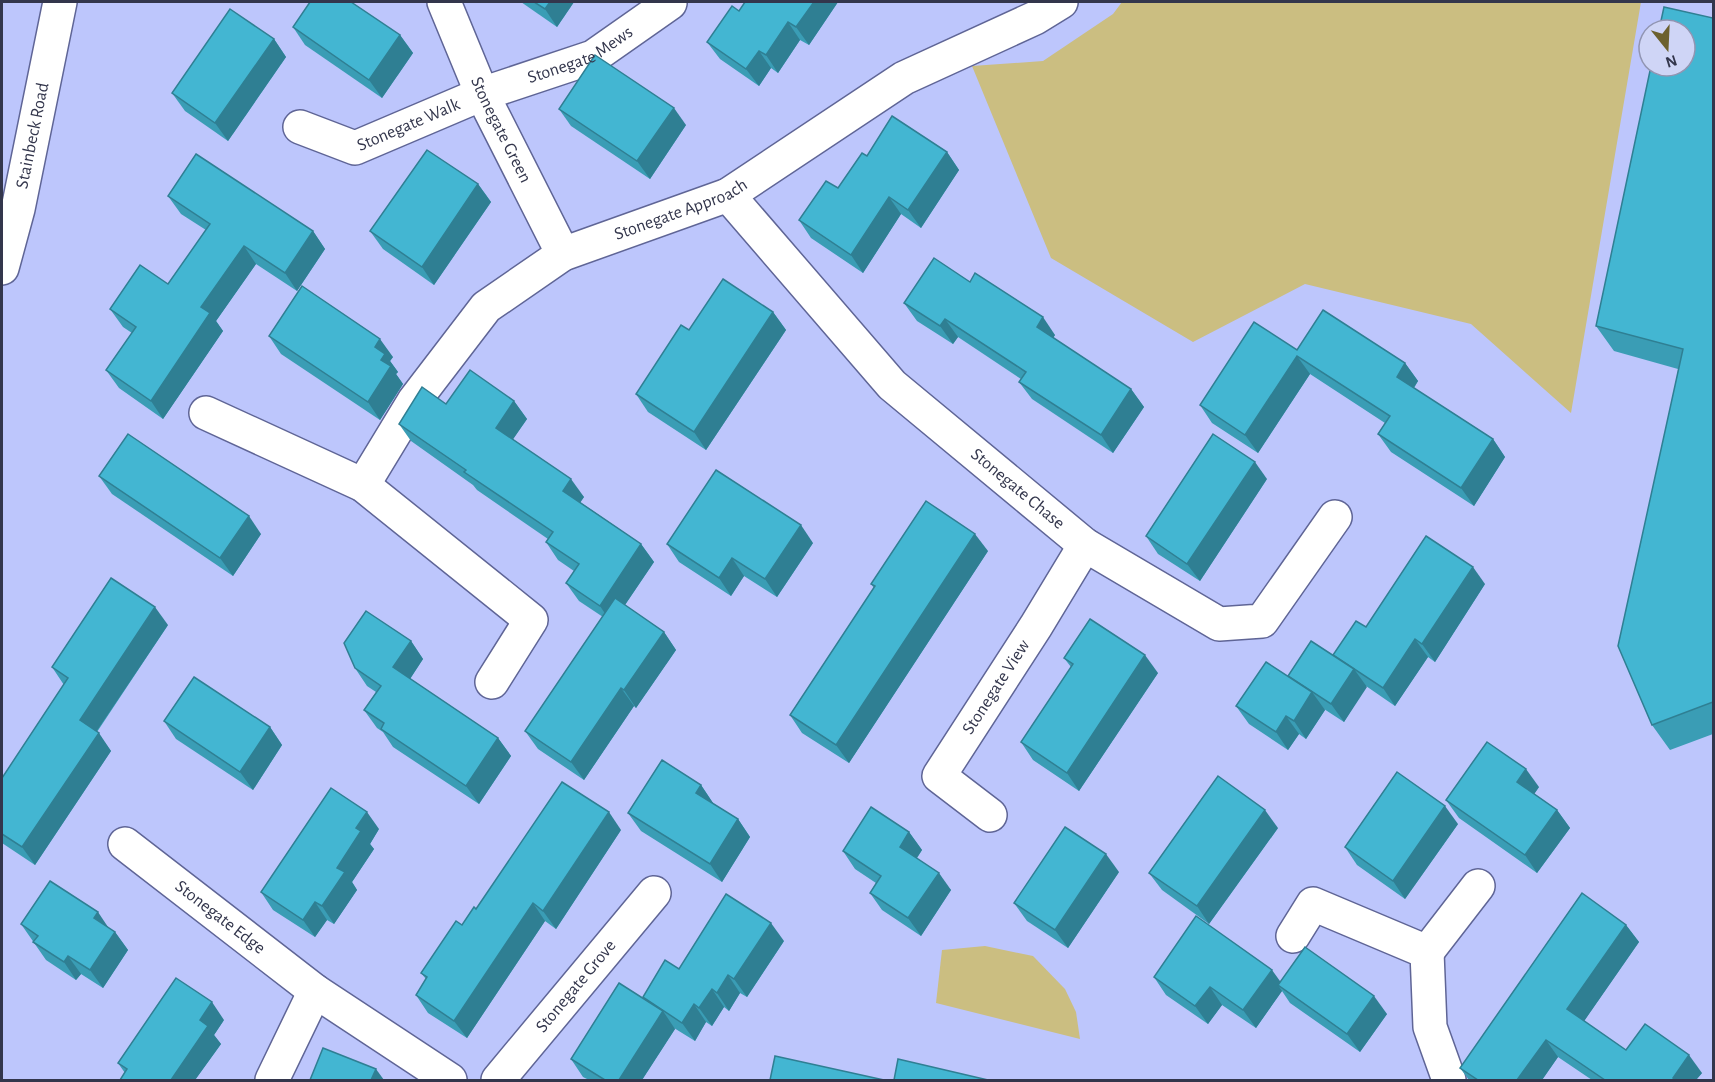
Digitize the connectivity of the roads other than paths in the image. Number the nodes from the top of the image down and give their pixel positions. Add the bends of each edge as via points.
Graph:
1 (60, 2) edge
2 (444, 2) edge
3 (1061, 2) edge
4 (670, 3) dead end
5 (482, 94) junction
6 (300, 127) dead end
7 (728, 195) junction
8 (563, 254) junction
9 (2, 268) edge
10 (206, 413) dead end
11 (363, 485) junction
12 (1335, 517) dead end
13 (1085, 546) junction
14 (492, 682) dead end
15 (990, 815) dead end
16 (125, 844) dead end
17 (1478, 886) dead end
18 (654, 893) dead end
19 (1293, 936) dead end
20 (1427, 952) junction
21 (315, 991) junction
22 (272, 1080) edge
23 (450, 1080) edge
24 (498, 1080) edge
25 (1449, 1080) edge

1 - 9 street, Stainbeck Road via 18,209
2 - 5 street, Stonegate Green
3 - 7 street, Stonegate Approach via 1035,18 904,78
4 - 5 street, Stonegate Mews via 593,57
5 - 6 street, Stonegate Walk via 355,147
5 - 8 street, Stonegate Green
7 - 8 street, Stonegate Approach
7 - 13 street, Stonegate Chase via 892,385
8 - 11 street, Stonegate Approach via 486,307 414,401
10 - 11 street
11 - 14 street via 531,620
12 - 13 street, Stonegate Chase via 1262,621 1219,624
13 - 15 street, Stonegate View via 939,776
16 - 21 street, Stonegate Edge
17 - 20 street
18 - 24 street, Stonegate Grove
19 - 20 street via 1313,904
20 - 25 street via 1430,1027
21 - 22 street
21 - 23 street

